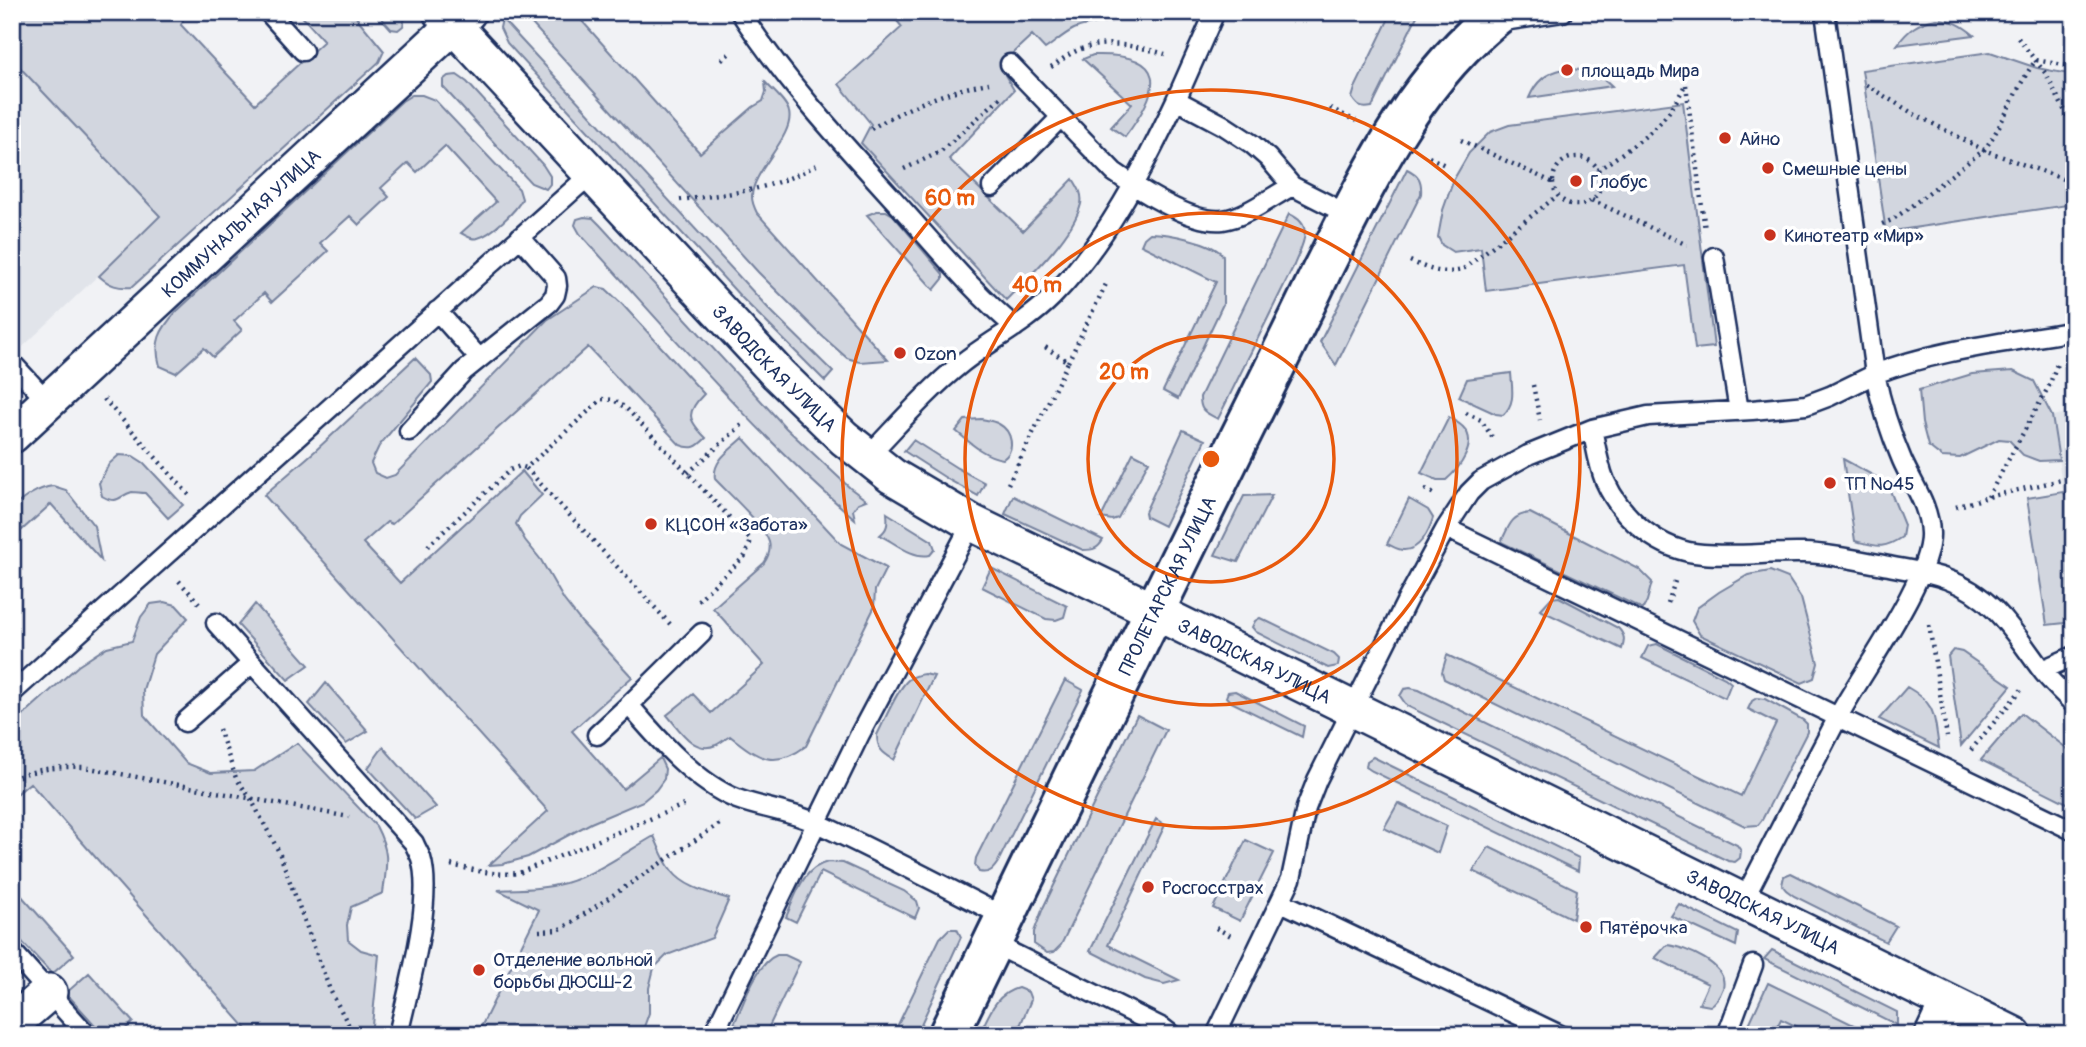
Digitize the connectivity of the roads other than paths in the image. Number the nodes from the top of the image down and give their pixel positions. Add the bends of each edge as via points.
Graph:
1 (268, 12) edge
2 (740, 12) edge
3 (1215, 12) edge
4 (1563, 12) edge
5 (1825, 12) edge
6 (1493, 16) edge
7 (454, 17) edge
8 (303, 51) dead end
9 (1010, 64) dead end
10 (1176, 100) junction
11 (1061, 117) junction
12 (592, 173) junction
13 (1133, 185) junction
14 (1292, 186) junction
15 (992, 187) dead end
16 (1349, 215) junction
17 (520, 237) junction
18 (1714, 257) road end
19 (437, 311) junction
20 (1016, 327) junction
21 (2069, 332) edge
22 (479, 358) junction
23 (12, 363) edge
24 (1875, 374) junction
25 (48, 402) junction
26 (1739, 411) junction
27 (1592, 429) junction
28 (409, 431) dead end
29 (12, 435) edge
30 (867, 457) junction
31 (971, 523) junction
32 (1447, 528) junction
33 (1921, 572) junction
34 (1154, 611) junction
35 (216, 623) road end
36 (702, 634) dead end
37 (2074, 656) edge
38 (253, 663) junction
39 (2042, 670) junction
40 (12, 693) edge
41 (2074, 704) edge
42 (629, 705) junction
43 (1352, 709) junction
44 (1838, 717) junction
45 (185, 722) dead end
46 (597, 735) dead end
47 (817, 822) junction
48 (2074, 831) edge
49 (1743, 901) junction
50 (1281, 902) junction
51 (999, 930) junction
52 (12, 951) edge
53 (1754, 965) dead end
54 (49, 992) junction
55 (1948, 1003) junction
56 (12, 1024) edge
57 (87, 1035) edge
58 (398, 1035) edge
59 (713, 1035) edge
60 (948, 1035) edge
61 (1172, 1035) edge
62 (1216, 1035) edge
63 (1560, 1035) edge
64 (1727, 1035) edge
65 (1933, 1035) edge
66 (2014, 1035) edge

1 - 8 lane
2 - 20 lane via 778,68 846,146 982,297
3 - 10 lane
4 - 6 lane
5 - 24 lane
6 - 16 street, ПРОЛЕТАРСКАЯ УЛИЦА via 1410,111
7 - 12 street, ЗАВОДСКАЯ УЛИЦА
7 - 25 street, КОММУНАЛЬНАЯ УЛИЦА
9 - 11 lane
10 - 13 lane
10 - 14 lane via 1252,144
11 - 13 lane via 1114,172
11 - 15 lane
12 - 17 lane
12 - 30 street, ЗАВОДСКАЯ УЛИЦА via 778,374
13 - 14 lane via 1187,213 1222,221
13 - 20 lane via 1053,296
14 - 16 lane
16 - 34 street, ПРОЛЕТАРСКАЯ УЛИЦА
17 - 19 lane
17 - 22 lane via 556,278 555,295
18 - 26 lane
19 - 22 lane
19 - 40 lane
20 - 30 lane via 962,363
21 - 24 lane via 1974,347
22 - 28 lane
23 - 25 lane
24 - 26 lane via 1806,405
24 - 33 lane via 1888,426 1929,517 1929,553
25 - 29 street, КОММУНАЛЬНАЯ УЛИЦА
26 - 27 lane via 1648,416
27 - 32 lane via 1481,481
27 - 33 lane via 1604,479 1615,499 1627,515 1664,543 1702,554 1840,556
30 - 31 street, ЗАВОДСКАЯ УЛИЦА
31 - 34 street, ЗАВОДСКАЯ УЛИЦА
31 - 47 lane
32 - 43 lane
32 - 44 lane
33 - 39 lane via 1979,596 2010,624
33 - 44 lane
34 - 43 street, ЗАВОДСКАЯ УЛИЦА
34 - 51 street, ПРОЛЕТАРСКАЯ УЛИЦА
35 - 38 lane
36 - 42 lane
37 - 39 lane
38 - 45 lane
38 - 58 lane via 392,818 421,858 425,878 422,921
39 - 41 lane
42 - 46 lane
42 - 47 lane via 669,749 719,790
43 - 49 street, ЗАВОДСКАЯ УЛИЦА
43 - 50 lane via 1306,808
44 - 48 lane
44 - 49 lane
47 - 51 lane
47 - 59 lane
49 - 55 street, ЗАВОДСКАЯ УЛИЦА
50 - 62 lane
50 - 63 lane
51 - 60 street, ПРОЛЕТАРСКАЯ УЛИЦА
51 - 61 lane
52 - 54 lane
53 - 64 lane
54 - 56 street
54 - 57 lane
55 - 65 street
55 - 66 street, ЗАВОДСКАЯ УЛИЦА

